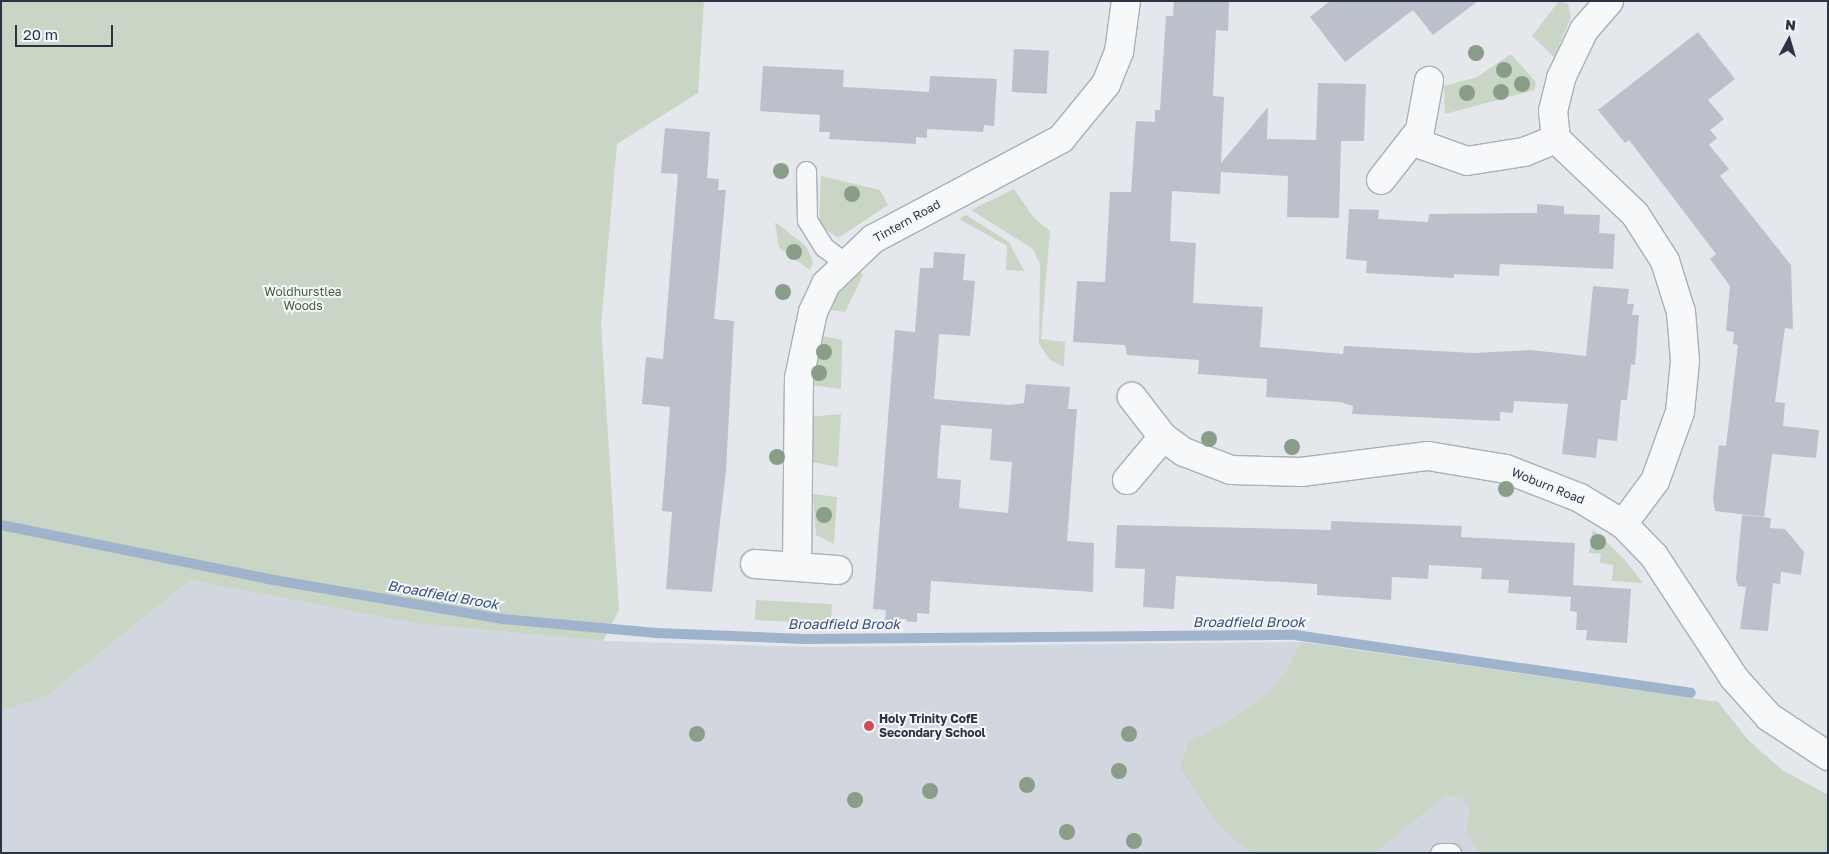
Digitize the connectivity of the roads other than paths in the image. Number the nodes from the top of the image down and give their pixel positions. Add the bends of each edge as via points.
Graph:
1 (1126, 1) edge
2 (1609, 1) edge
3 (1430, 81) dead end
4 (1556, 139) junction
5 (1414, 142) junction
6 (806, 171) dead end
7 (1381, 180) dead end
8 (844, 262) junction
9 (1132, 397) dead end
10 (1163, 437) junction
11 (1127, 480) dead end
12 (1624, 524) junction
13 (755, 564) dead end
14 (797, 566) junction
15 (838, 570) dead end
16 (1828, 756) edge
17 (1440, 853) edge
18 (1450, 853) edge

1 - 8 street, Tintern Road via 1119,52 1106,84 1061,139 900,224
2 - 4 street via 1584,30 1561,78 1553,111
3 - 5 street via 1424,116
4 - 5 street via 1524,152 1467,160
4 - 12 street via 1635,214 1665,261 1681,312 1686,361 1678,420 1655,481
5 - 7 street
6 - 8 lane via 804,198 810,227 824,247
8 - 14 street, Tintern Road via 826,284 813,312 799,378
9 - 10 street, Woburn Road
10 - 11 street
10 - 12 street, Woburn Road via 1184,452 1216,465 1262,473 1392,458 1466,460 1546,482
12 - 16 street, Woburn Road via 1654,556 1734,678 1769,717
13 - 14 street
14 - 15 street
17 - 18 lane

